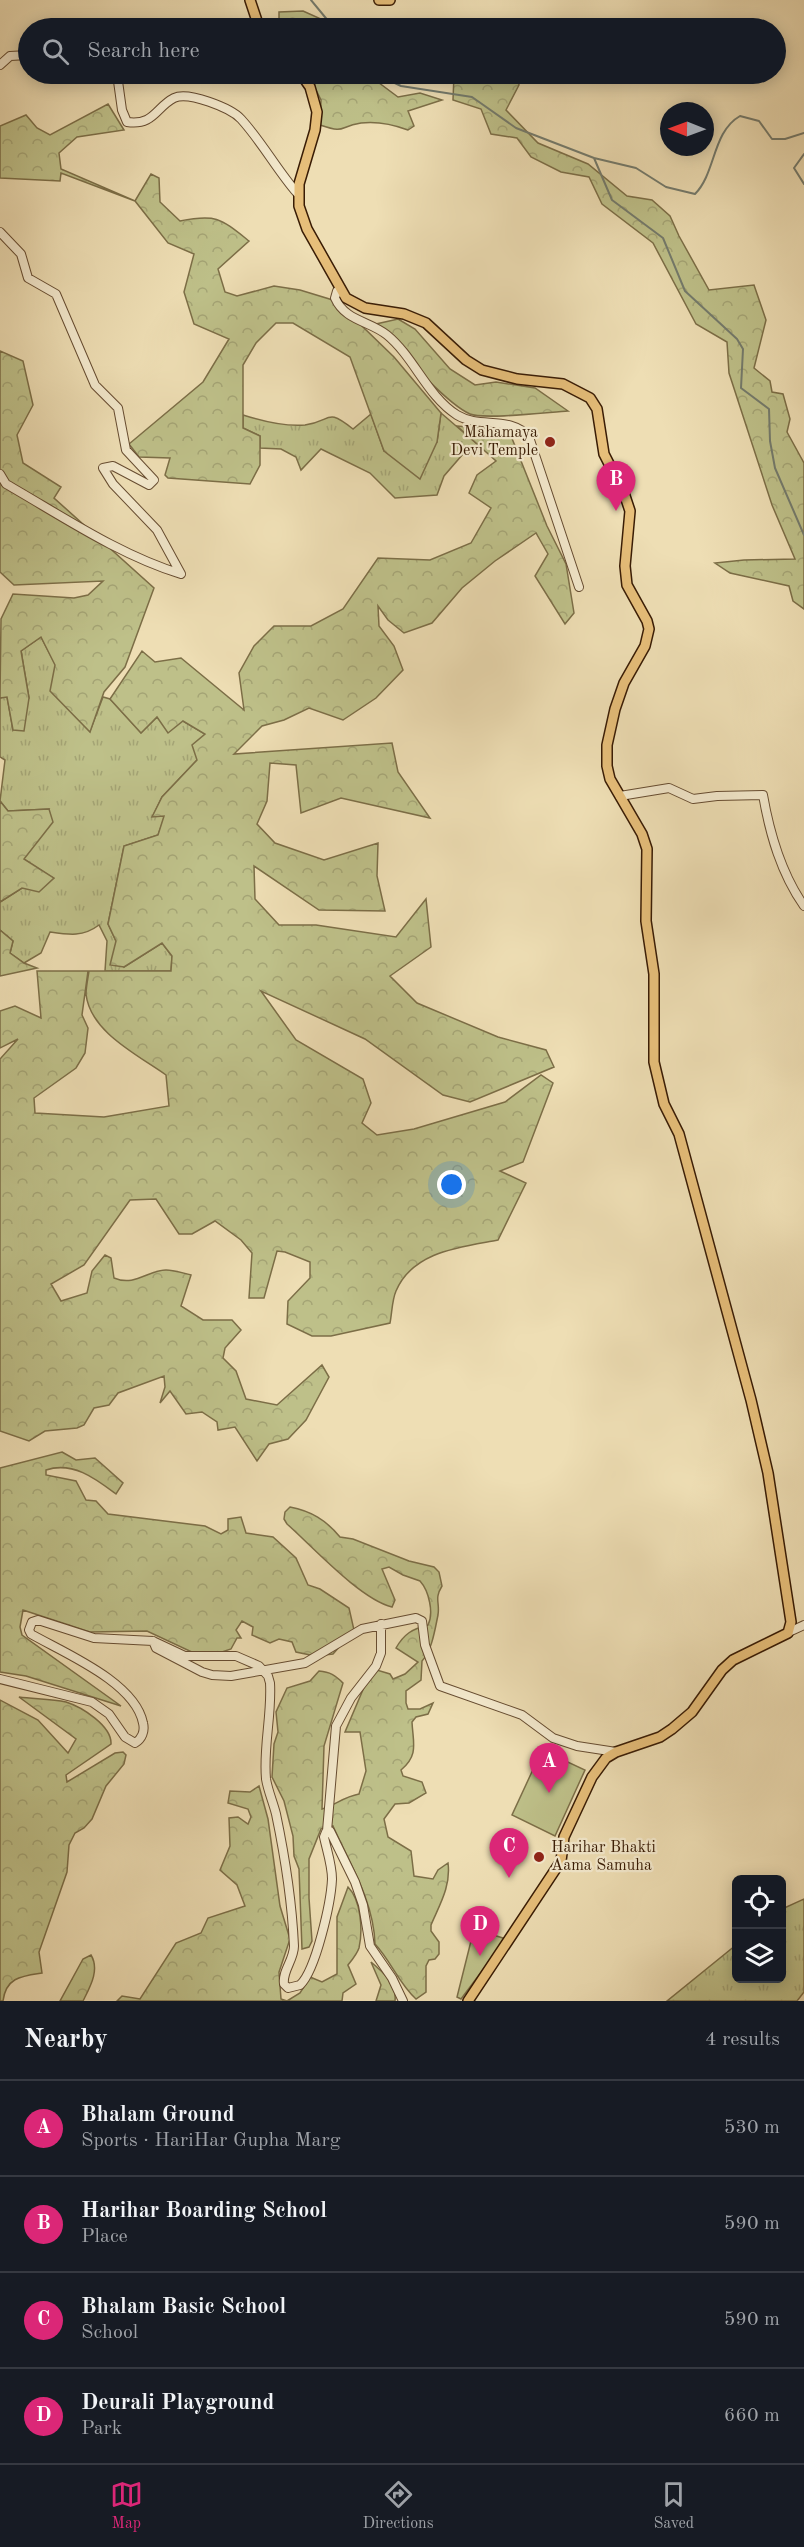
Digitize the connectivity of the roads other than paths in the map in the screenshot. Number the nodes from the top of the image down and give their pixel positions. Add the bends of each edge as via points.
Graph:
1 (250, 0) edge
2 (380, 0) edge
3 (390, 0) edge
4 (256, 18) edge
5 (18, 56) edge
6 (0, 65) edge
7 (118, 84) edge
8 (308, 84) edge
9 (297, 193) junction
10 (0, 232) edge
11 (340, 289) junction
12 (0, 474) edge
13 (579, 587) dead end
14 (620, 796) junction
15 (804, 906) edge
16 (381, 1624) junction
17 (804, 1625) edge
18 (789, 1632) junction
19 (153, 1641) junction
20 (263, 1671) junction
21 (0, 1679) edge
22 (616, 1752) junction
23 (327, 1831) junction
24 (404, 2001) edge
25 (468, 2001) edge

1 - 4 main road
2 - 3 main road
5 - 6 street via 10,56
7 - 9 street via 127,122 138,124 159,112 172,98 185,94 240,118
8 - 9 main road via 317,112
9 - 11 main road via 307,229
10 - 12 street via 21,255 28,278 56,294 95,385 118,408 126,450 154,480 149,485 113,466 103,468 157,530 181,574 109,543 6,484
11 - 13 street via 335,298 341,308 387,335 455,414 475,422 516,426 530,437
11 - 14 main road via 354,304 405,314 426,323 482,370 563,384 590,398 597,409 604,454 630,511 627,585 649,629 645,646 621,692 607,745 608,774
14 - 15 street via 669,788 693,799 763,795 786,877
14 - 18 main road via 647,849 646,921 654,974 654,1062 658,1086 679,1134 751,1400 768,1473 791,1622
16 - 20 street via 362,1629 305,1663
16 - 22 street via 406,1618 422,1621 425,1645 440,1686 522,1715 553,1738
16 - 23 street via 381,1653 376,1666 351,1698 336,1726
17 - 18 street
18 - 22 main road via 733,1660 692,1712 672,1729
19 - 20 street via 185,1656 236,1656 253,1662
19 - 20 street via 156,1648 212,1675
19 - 21 street via 94,1638 38,1620 29,1627 32,1634 101,1673 125,1693 143,1721 142,1735 135,1743 125,1737 109,1714 92,1702
20 - 23 street via 270,1690 265,1765 288,1878 294,1945 294,1956 283,1981 288,1988 305,1980 317,1955 332,1878 324,1837
22 - 25 main road via 606,1758 587,1786 564,1837 561,1861
23 - 24 street via 355,1882 370,1946

